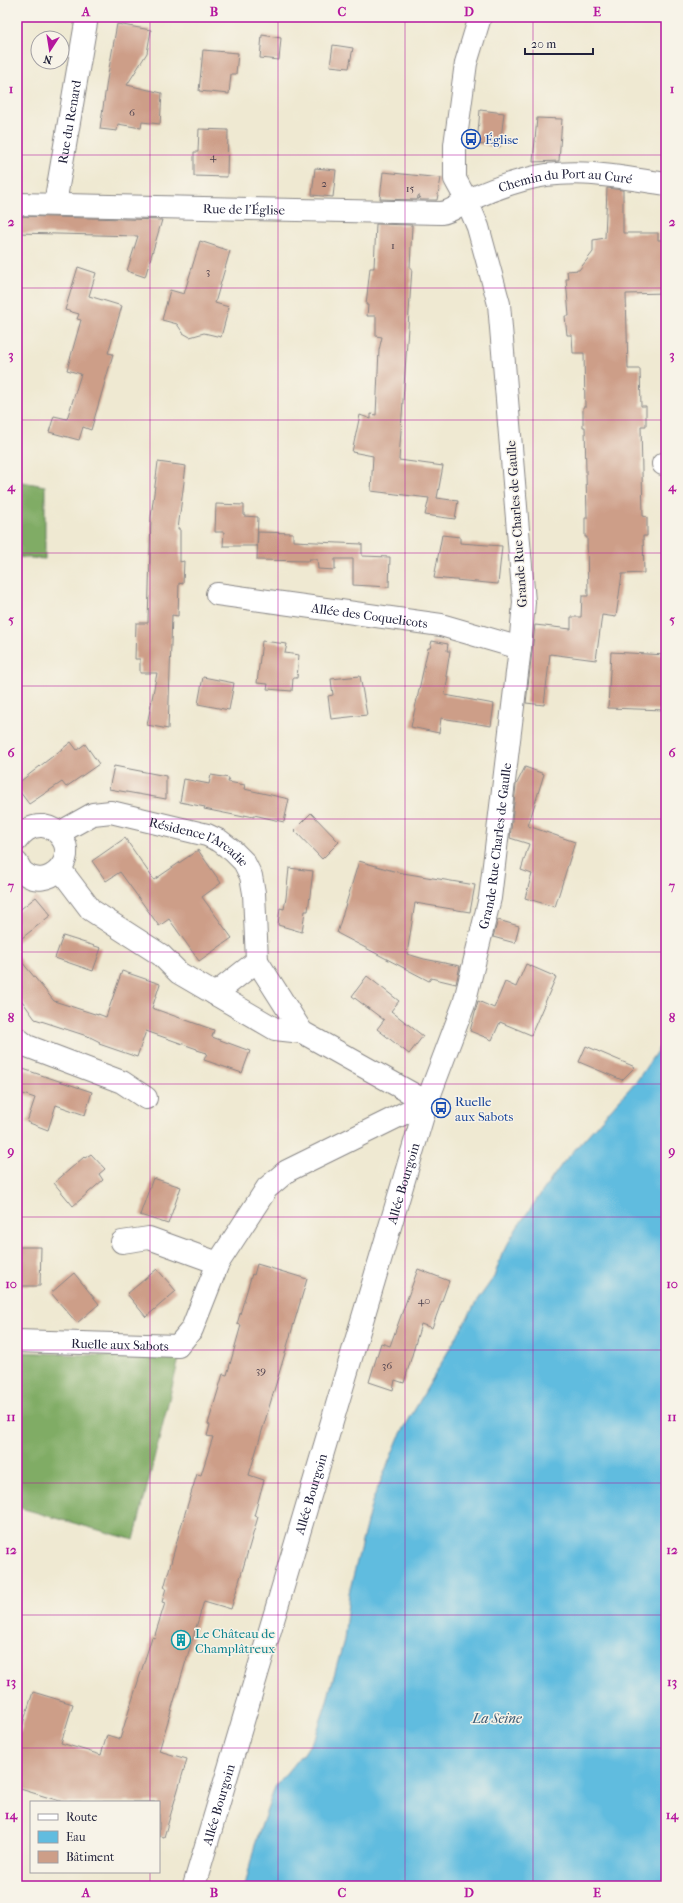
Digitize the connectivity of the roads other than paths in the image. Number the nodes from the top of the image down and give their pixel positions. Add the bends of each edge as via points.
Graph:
1 (87, 17) edge
2 (480, 17) edge
3 (666, 184) edge
4 (467, 201) junction
5 (17, 204) edge
6 (57, 204) junction
7 (217, 594) dead end
8 (520, 648) junction
9 (59, 833) junction
10 (17, 840) edge
11 (17, 863) edge
12 (60, 869) junction
13 (257, 961) junction
14 (215, 994) junction
15 (302, 1032) junction
16 (17, 1038) edge
17 (146, 1098) dead end
18 (427, 1102) junction
19 (122, 1242) dead end
20 (218, 1262) junction
21 (17, 1342) edge
22 (194, 1886) edge

1 - 6 street, Rue du Renard
2 - 4 street, Grande Rue Charles de Gaulle via 466,63 455,145 455,179
3 - 4 street, Chemin du Port au Curé via 562,172 524,180
4 - 6 street, Rue de l'Église via 441,213
4 - 8 street, Grande Rue Charles de Gaulle via 478,227 498,304 524,602
5 - 6 street, Rue de l'Église
7 - 8 street, Allée des Coquelicots via 441,625
8 - 18 street, Grande Rue Charles de Gaulle via 490,898 464,1004
9 - 10 street via 43,826 35,826 27,829
9 - 12 street via 66,847 66,855
9 - 13 street, Résidence l'Arcadie via 93,814 111,812 207,835 220,841 244,862 251,876
11 - 12 street via 23,873 39,879 47,878
12 - 14 street, Résidence l'Arcadie via 91,910 161,955 179,973
13 - 14 street
13 - 15 street, Résidence l'Arcadie
14 - 15 street, Résidence l'Arcadie via 276,1029
15 - 18 street, Résidence l'Arcadie
16 - 17 street via 27,1046 122,1082
18 - 20 street, Ruelle aux Sabots via 287,1171 267,1188
18 - 22 street, Allée Bourgoin
19 - 20 street via 149,1238
20 - 21 street, Ruelle aux Sabots via 192,1329 178,1346

